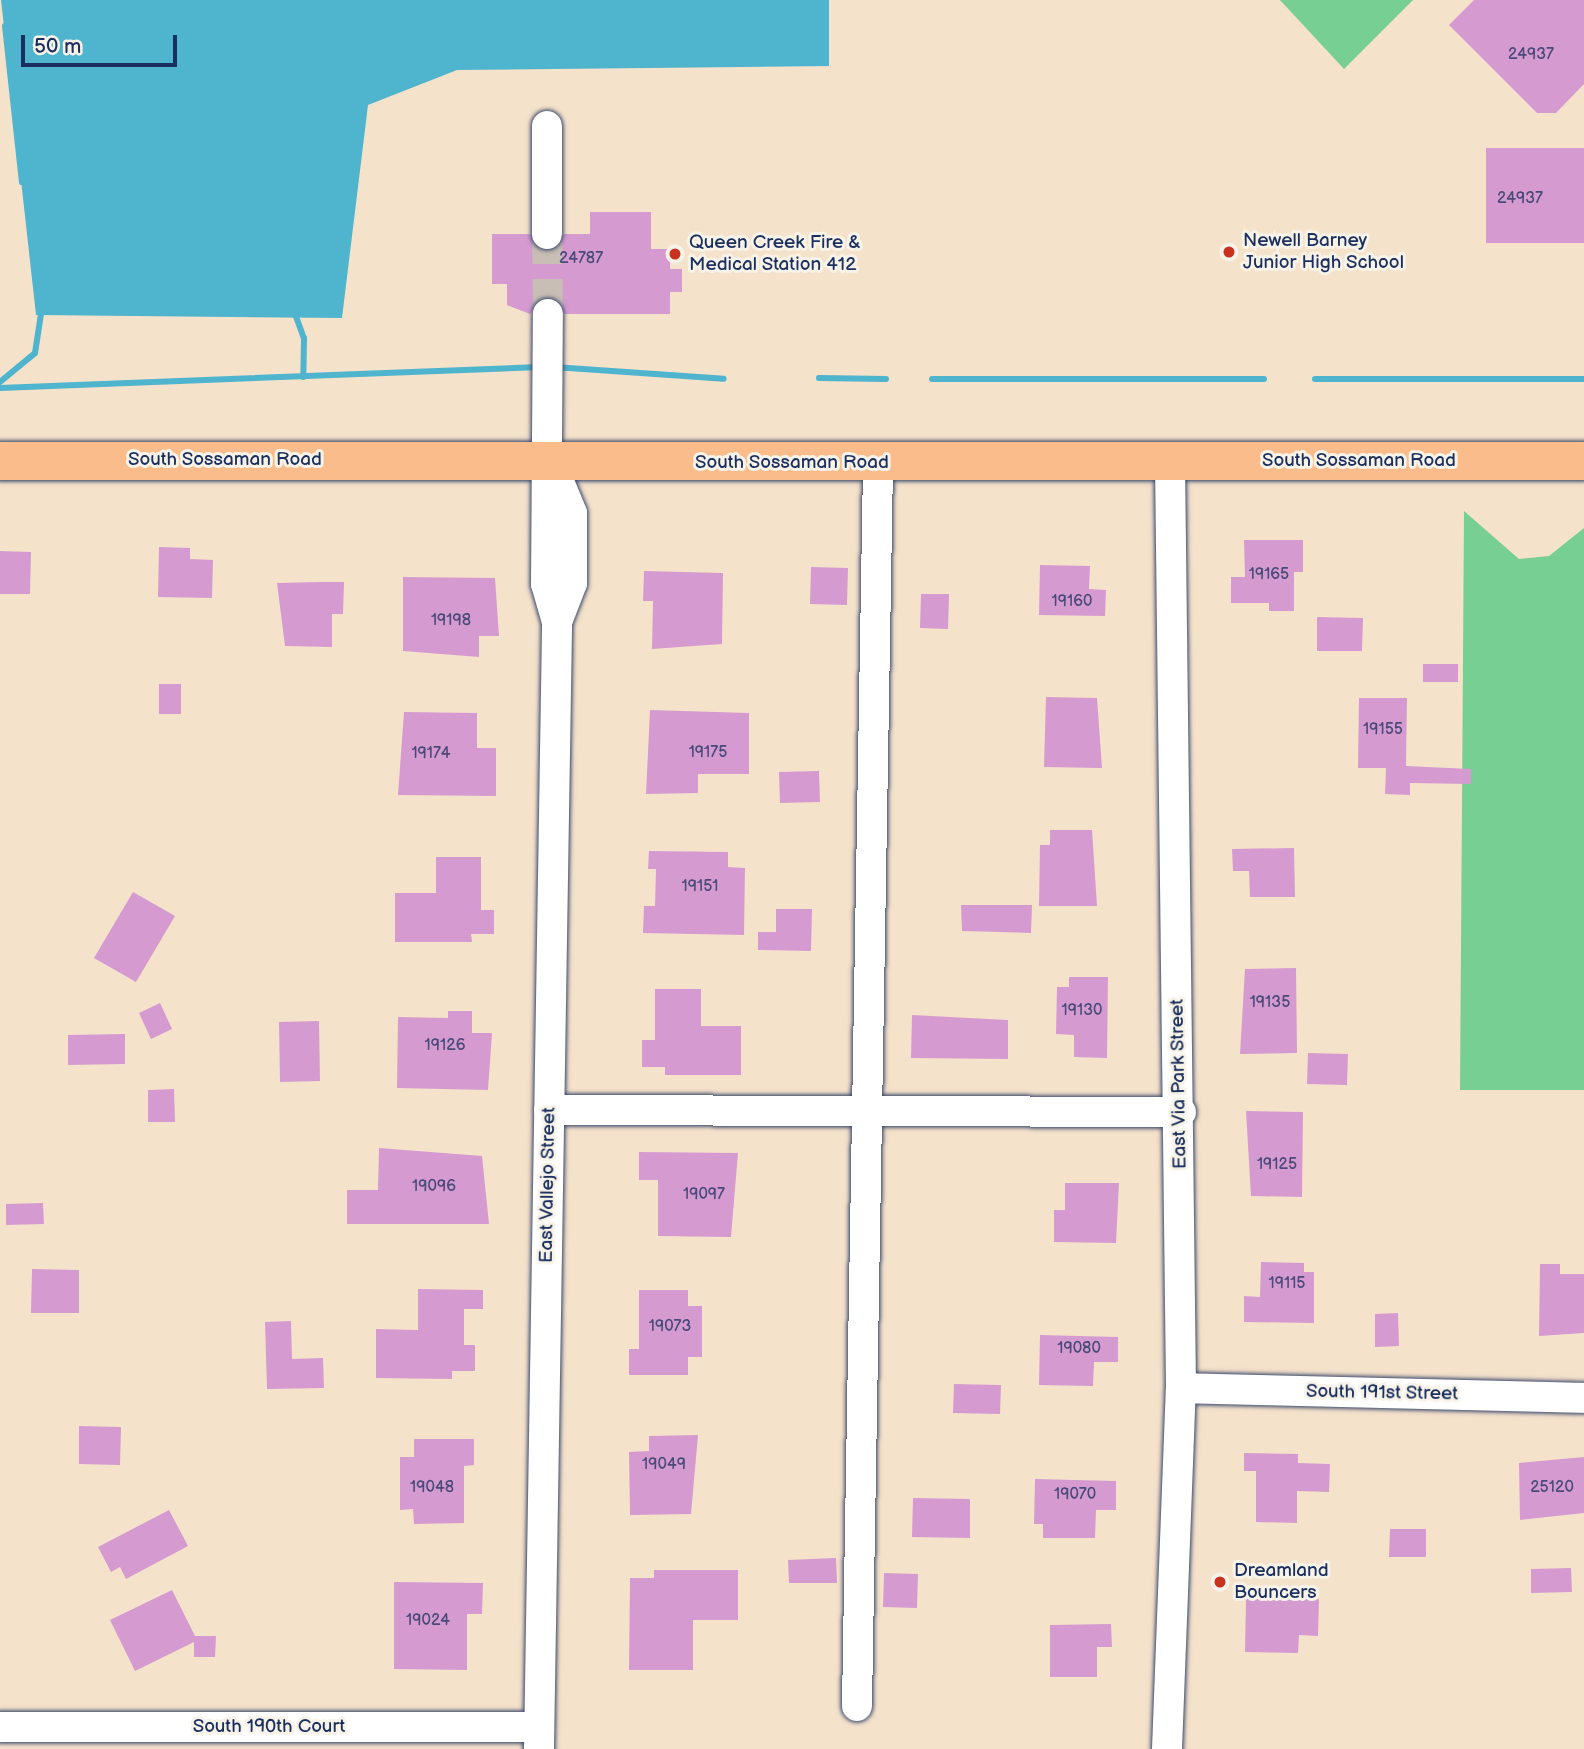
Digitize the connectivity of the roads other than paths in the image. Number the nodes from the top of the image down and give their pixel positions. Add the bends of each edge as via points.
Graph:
1 (547, 126) dead end
2 (547, 234) tunnel mouth
3 (548, 314) tunnel mouth
4 (0, 461) edge
5 (1584, 461) edge
6 (552, 463) junction
7 (878, 463) junction
8 (1170, 463) junction
9 (549, 1110) junction
10 (1181, 1112) junction
11 (867, 1113) junction
12 (1181, 1388) junction
13 (1584, 1398) edge
14 (857, 1706) dead end
15 (0, 1727) edge
16 (539, 1738) edge
17 (1167, 1749) edge

1 - 2 street
3 - 6 street
4 - 6 main road, South Sossaman Road
5 - 8 main road, South Sossaman Road
6 - 7 main road, South Sossaman Road
6 - 9 street, East Vallejo Street via 572,513 572,583 557,622
7 - 8 main road, South Sossaman Road
7 - 11 street
8 - 10 street, East Via Park Street
9 - 11 street
9 - 16 street, East Vallejo Street
10 - 11 street
10 - 12 street, East Via Park Street
11 - 14 street
12 - 13 street, South 191st Street
12 - 17 street, East Via Park Street via 1173,1706
15 - 16 street, South 190th Court

